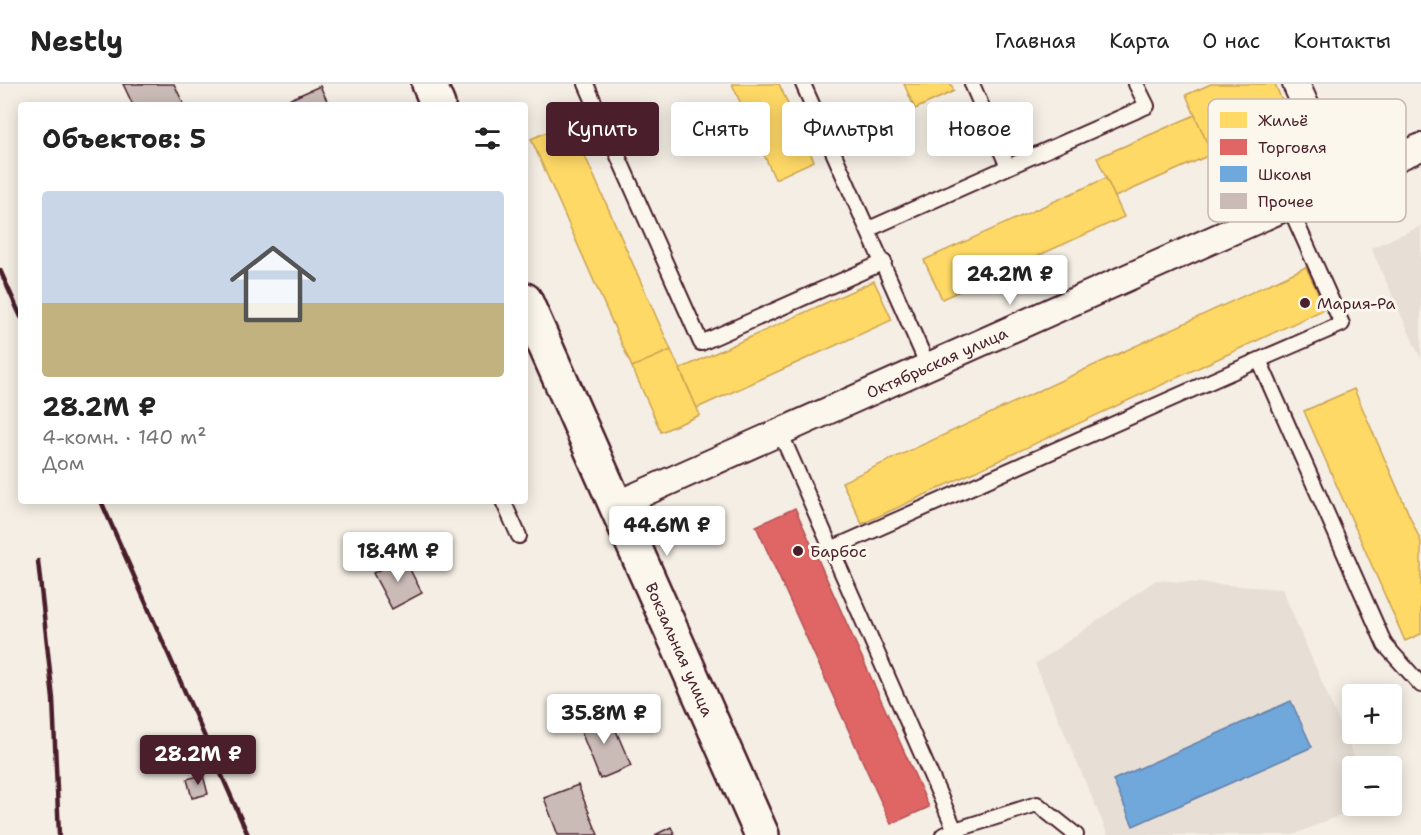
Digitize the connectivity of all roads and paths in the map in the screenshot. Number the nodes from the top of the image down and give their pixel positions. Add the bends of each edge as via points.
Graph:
1 (586, 84) edge
2 (803, 84) edge
3 (972, 84) edge
4 (1136, 84) edge
5 (1296, 84) edge
6 (1303, 99) edge
7 (1421, 147) edge
8 (1406, 154) edge
9 (1008, 167) junction
10 (1253, 222) edge
11 (1296, 222) edge
12 (869, 229) junction
13 (884, 262) junction
14 (528, 307) edge
15 (1259, 360) junction
16 (928, 366) junction
17 (780, 432) junction
18 (504, 504) edge
19 (616, 505) junction
20 (519, 536) dead end
21 (831, 549) junction
22 (1421, 685) edge
23 (949, 832) edge
24 (762, 835) edge
25 (1076, 835) edge

1 - 13 lane via 701,343
2 - 12 lane
3 - 9 lane
4 - 9 lane via 1146,106
5 - 6 street
7 - 8 street, Октябрьская улица
9 - 12 lane
10 - 16 street, Октябрьская улица
11 - 15 lane via 1341,324
12 - 13 lane
13 - 16 lane
14 - 19 main road, Вокзальная улица
15 - 21 lane
15 - 22 lane via 1385,645
16 - 17 street, Октябрьская улица
17 - 19 street, Октябрьская улица
17 - 21 lane
18 - 20 lane
19 - 24 main road, Вокзальная улица
21 - 23 lane
23 - 25 lane via 1037,804

